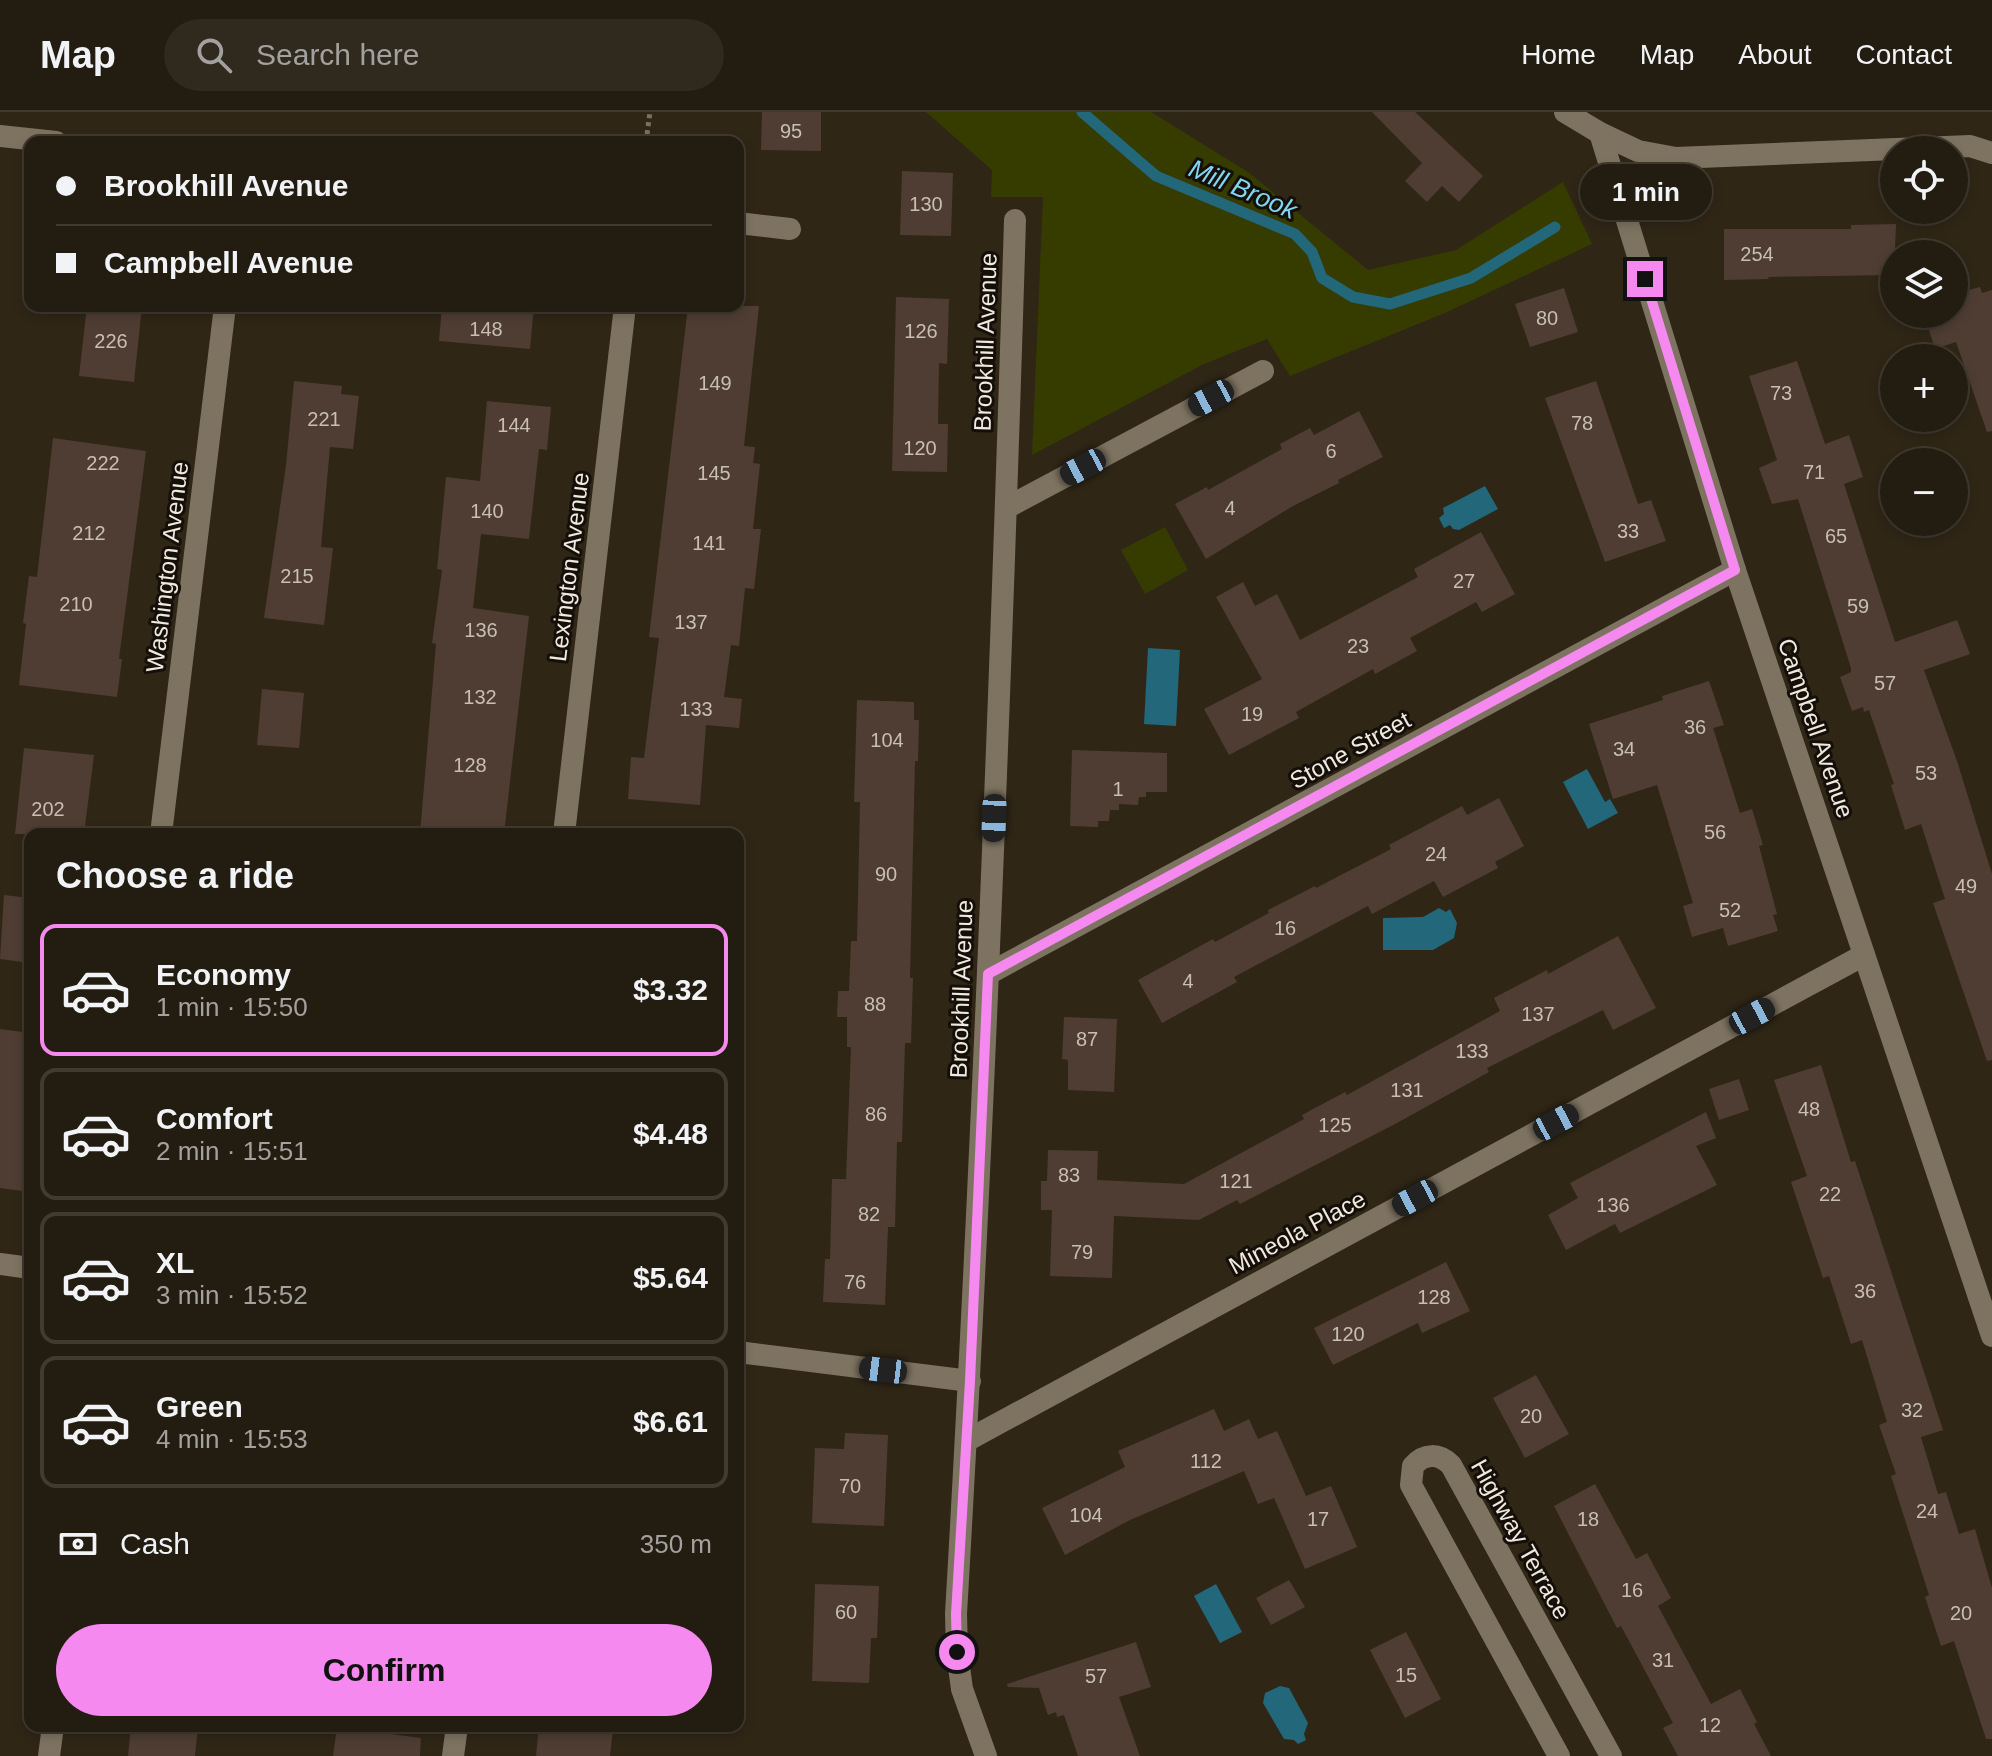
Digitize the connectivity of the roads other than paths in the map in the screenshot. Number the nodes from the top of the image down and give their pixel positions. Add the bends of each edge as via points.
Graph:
1 (1565, 112) edge
2 (1600, 133) junction
3 (0, 136) edge
4 (24, 139) edge
5 (1992, 153) edge
6 (1015, 220) dead end
7 (744, 224) edge
8 (790, 229) dead end
9 (224, 312) edge
10 (624, 312) edge
11 (1263, 371) dead end
12 (1006, 508) junction
13 (1735, 570) junction
14 (162, 828) edge
15 (565, 828) edge
16 (1864, 955) junction
17 (988, 974) junction
18 (0, 1264) edge
19 (24, 1267) edge
20 (1992, 1336) edge
21 (744, 1353) edge
22 (970, 1381) junction
23 (966, 1441) junction
24 (52, 1732) edge
25 (456, 1732) edge
26 (49, 1756) edge
27 (453, 1756) edge
28 (986, 1756) edge
29 (1559, 1756) edge
30 (1611, 1756) edge

1 - 2 street
2 - 5 street via 1638,151 1676,158 1970,146
2 - 13 street, Campbell Avenue
3 - 4 street
6 - 12 street, Brookhill Avenue
7 - 8 street
9 - 14 street, Washington Avenue
10 - 15 street, Lexington Avenue
11 - 12 street
12 - 17 street, Brookhill Avenue
13 - 16 street, Campbell Avenue
13 - 17 street, Stone Street
16 - 20 street, Campbell Avenue
16 - 23 street, Mineola Place
17 - 22 street, Brookhill Avenue
18 - 19 street
21 - 22 street
22 - 23 street, Brookhill Avenue
23 - 28 street, Brookhill Avenue via 957,1652 962,1689
24 - 26 street
25 - 27 street
29 - 30 street, Highway Terrace via 1411,1485 1418,1459 1437,1456 1451,1465

